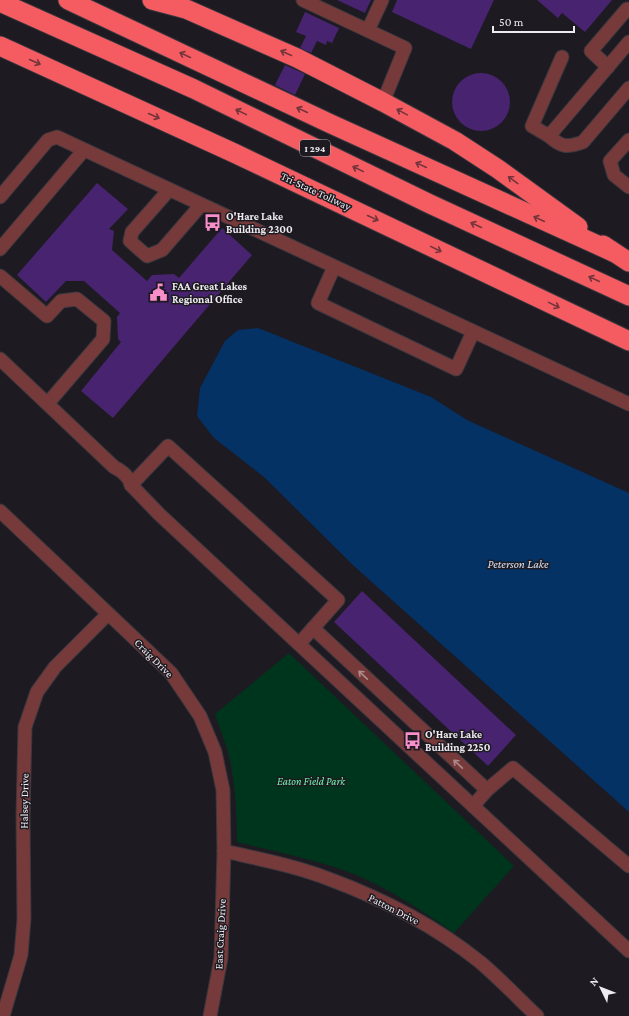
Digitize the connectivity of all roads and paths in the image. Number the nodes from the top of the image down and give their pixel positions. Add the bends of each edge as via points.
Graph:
1 (68, 0) edge
2 (152, 0) edge
3 (303, 0) edge
4 (382, 0) edge
5 (0, 2) edge
6 (188, 5) edge
7 (629, 11) edge
8 (368, 30) junction
9 (629, 42) edge
10 (0, 46) edge
11 (562, 57) dead end
12 (608, 66) junction
13 (629, 88) edge
14 (383, 102) junction
15 (549, 136) junction
16 (629, 140) edge
17 (84, 150) junction
18 (629, 187) edge
19 (169, 190) junction
20 (0, 197) edge
21 (201, 205) junction
22 (0, 249) edge
23 (613, 252) junction
24 (629, 262) edge
25 (334, 267) junction
26 (0, 276) edge
27 (629, 296) edge
28 (473, 332) junction
29 (629, 341) edge
30 (0, 359) edge
31 (48, 403) junction
32 (629, 404) edge
33 (131, 485) junction
34 (0, 511) edge
35 (108, 614) junction
36 (313, 628) junction
37 (299, 644) junction
38 (380, 690) junction
39 (365, 706) junction
40 (487, 790) junction
41 (473, 806) junction
42 (224, 851) junction
43 (629, 866) edge
44 (627, 946) edge
45 (3, 1016) edge
46 (210, 1016) edge
47 (538, 1016) edge

23 -> 1 highway via 331,124
2 - 6 highway
3 - 8 street
4 - 8 street
27 -> 5 highway, I 294 via 430,204 194,89
14 -> 6 highway
7 - 12 street via 627,9 591,51
8 - 14 street via 405,48
9 - 12 street
10 -> 29 highway, Tri-State Tollway via 234,152
11 - 15 street via 532,126
12 - 15 street
13 - 15 street via 583,142 573,146 559,145
23 -> 14 highway via 498,169 455,141
16 - 18 street via 610,161 614,175
17 - 19 street
17 - 20 street via 58,137 48,140
17 - 22 street
19 - 21 street
19 - 21 street via 132,232 130,242 147,256 162,250
21 - 25 street
23 - 24 highway
25 - 28 street
25 - 28 street via 318,303 456,369
26 - 31 street via 47,316 61,301 77,299 104,322 103,339
28 - 32 street
30 - 31 street
31 - 33 street via 114,467 114,475 124,484
33 - 36 street via 168,446 338,600
33 - 37 street
34 - 35 street, Craig Drive
35 - 42 street, Craig Drive via 171,673 200,716 216,752 223,790
35 - 45 street, Halsey Drive via 55,667 37,692 25,727 24,919 21,955
36 - 37 street
38 -> 36 street
37 - 39 street
38 - 39 street
40 -> 38 street
39 - 41 street
40 - 41 street
40 - 43 street via 513,768
41 - 44 street
42 - 46 street, East Craig Drive via 221,958
42 - 47 street, Patton Drive via 328,878 379,900 432,928 480,962

